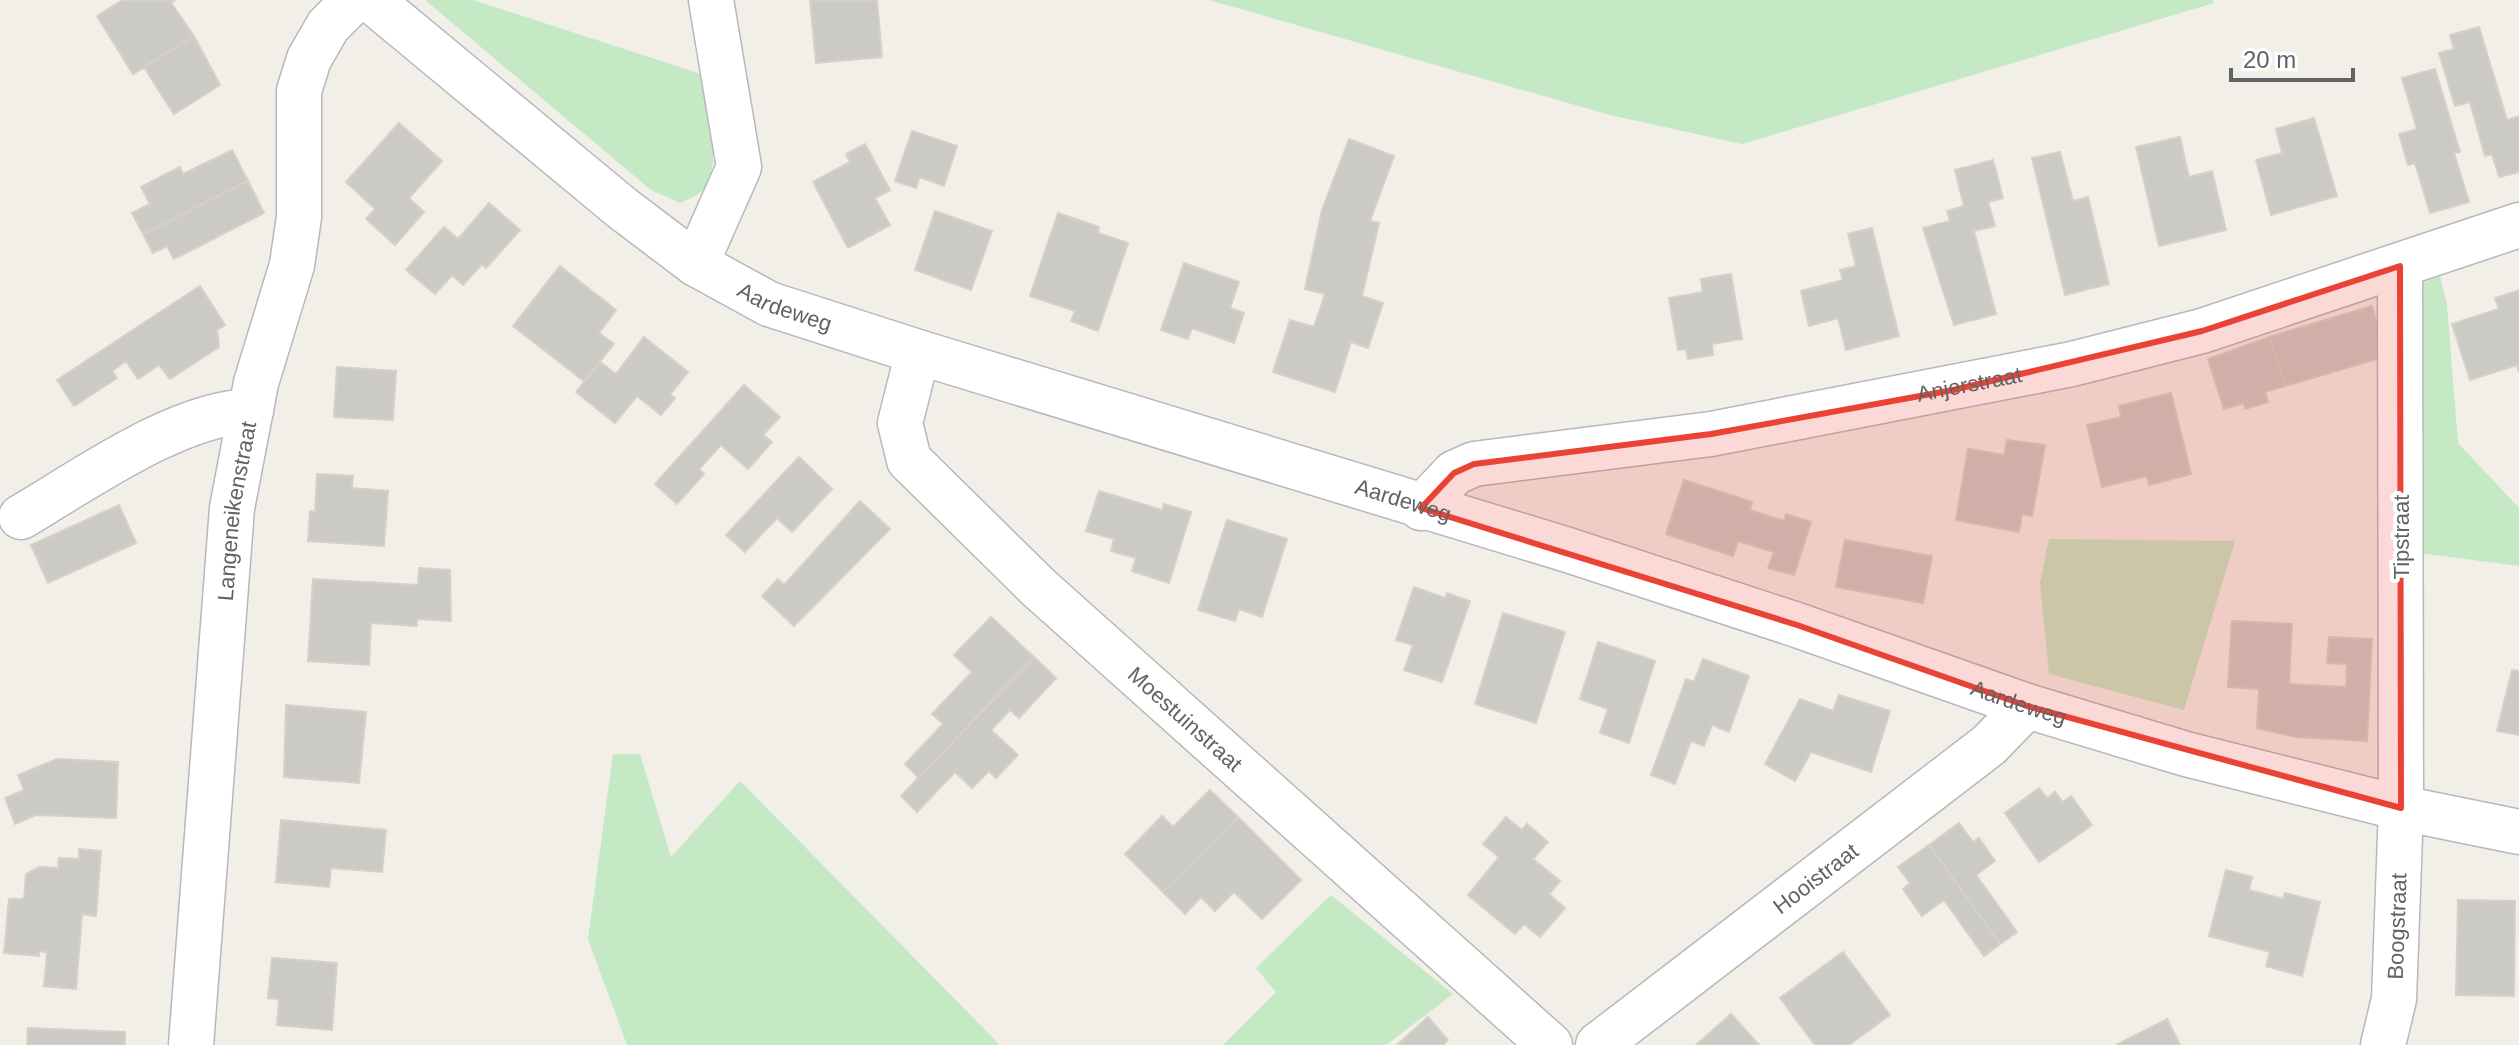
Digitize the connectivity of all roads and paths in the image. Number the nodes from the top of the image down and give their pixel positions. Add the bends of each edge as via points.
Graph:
1 (354, 0) edge
2 (371, 0) edge
3 (711, 0) edge
4 (2519, 225) edge
5 (696, 264) junction
6 (2400, 266) junction
7 (918, 352) junction
8 (251, 411) junction
9 (1421, 508) junction
10 (21, 517) dead end
11 (2027, 706) junction
12 (2401, 808) junction
13 (2519, 832) edge
14 (191, 1045) edge
15 (1550, 1045) edge
16 (1598, 1045) edge
17 (2383, 1045) edge

1 - 8 street, Langeneikenstraat via 328,26 299,91 299,217 292,265
2 - 5 street, Aardeweg
3 - 5 street via 739,167
4 - 6 street, Anjerstraat
5 - 7 street, Aardeweg via 769,304
6 - 9 street, Anjerstraat via 2202,331 1953,390 1711,434 1474,464 1454,473
6 - 12 street, Tipstraat
7 - 9 street, Aardeweg
7 - 15 street, Moestuinstraat via 900,423 909,460 1049,597
8 - 10 street via 231,411 152,440
8 - 14 street, Langeneikenstraat via 232,508
9 - 11 street, Aardeweg via 1568,550
11 - 12 street, Aardeweg via 2186,754
11 - 16 street, Hooistraat via 1989,745
12 - 13 street, Aardeweg
12 - 17 street, Boogstraat via 2394,999

